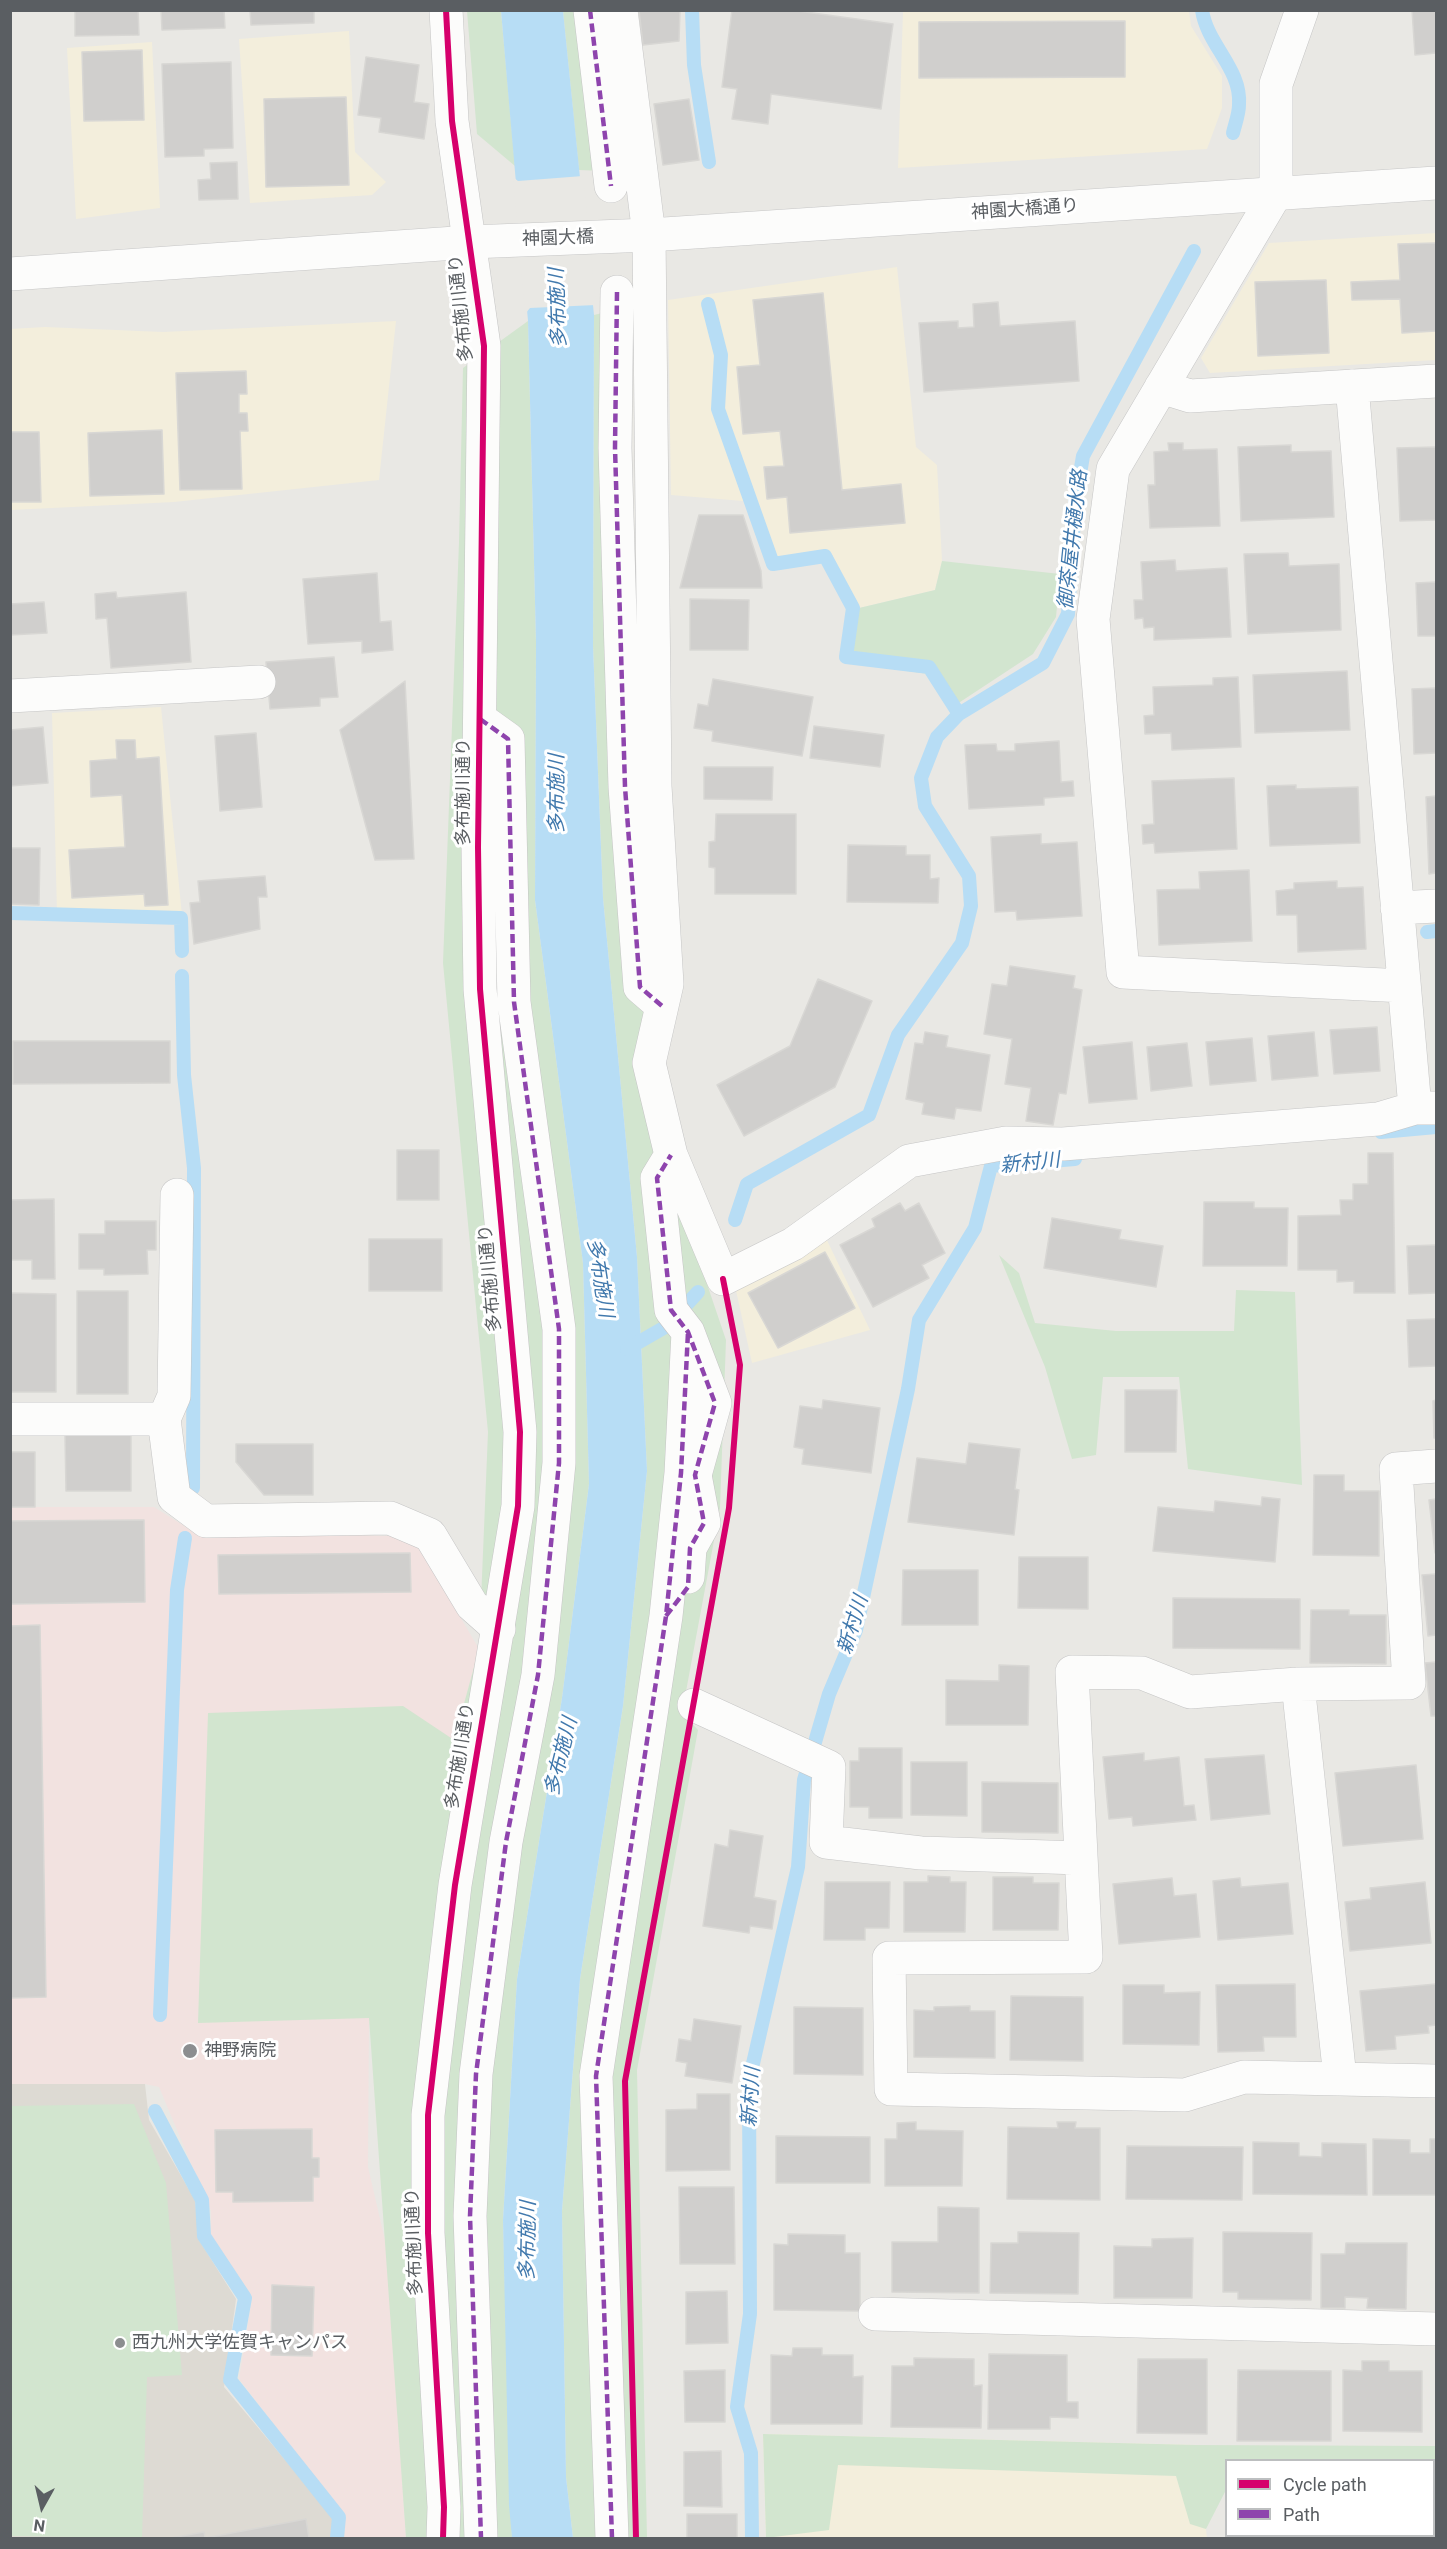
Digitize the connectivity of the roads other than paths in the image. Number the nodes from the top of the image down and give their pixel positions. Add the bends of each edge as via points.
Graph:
1 (446, 10) edge
2 (590, 10) edge
3 (621, 10) edge
4 (1302, 10) edge
5 (1437, 183) edge
6 (611, 186) dead end
7 (1276, 193) junction
8 (649, 235) junction
9 (614, 237) joint
10 (486, 242) junction
11 (10, 274) edge
12 (617, 292) dead end
13 (1437, 381) edge
14 (1352, 386) junction
15 (1161, 387) junction
16 (259, 682) dead end
17 (10, 696) edge
18 (480, 719) junction
19 (1437, 906) edge
20 (1397, 908) junction
21 (1404, 986) junction
22 (662, 1006) junction
23 (1426, 1108) edge
24 (671, 1155) junction
25 (177, 1195) dead end
26 (10, 1419) edge
27 (164, 1419) junction
28 (1437, 1466) edge
29 (499, 1629) junction
30 (1298, 1684) junction
31 (693, 1704) dead end
32 (1081, 1858) junction
33 (1340, 2078) junction
34 (1437, 2081) edge
35 (874, 2314) dead end
36 (1437, 2330) edge
37 (443, 2538) edge
38 (481, 2538) edge
39 (612, 2538) edge

1 - 10 street, 多布施川通り via 452,122
2 - 6 street
3 - 8 street
4 - 7 street via 1276,84
5 - 7 street, 神園大橋通り
7 - 8 street, 神園大橋通り
7 - 15 street
8 - 9 street, 神園大橋通り
8 - 22 street via 655,786 667,984
9 - 10 street, 神園大橋
10 - 11 street, 神園大橋
10 - 18 street, 多布施川通り
12 - 22 street via 615,448 625,787 640,987
13 - 14 street
14 - 15 street via 1190,396
14 - 20 street
15 - 21 street via 1113,469 1093,619 1123,972
16 - 17 street
18 - 29 street, 多布施川通り via 480,989 520,1432 518,1506
18 - 38 street via 508,739 514,1002 559,1329 559,1463 538,1675 506,1842 476,2074 470,2216
19 - 20 street
20 - 21 street
21 - 23 street
22 - 24 street via 649,1063
23 - 24 street via 1378,1119 1063,1144 1006,1143 909,1161 793,1244 723,1279
24 - 39 street via 657,1178 680,1321 716,1403 688,1474 704,1523 690,1548 688,1587 666,1616 596,2076
25 - 27 street via 174,1396
26 - 27 street
27 - 29 street via 174,1497 206,1521 390,1518 430,1534 472,1605
28 - 30 street via 1396,1469 1409,1683
29 - 37 street, 多布施川通り via 455,1885 428,2115 428,2233
30 - 32 street via 1190,1692 1142,1673 1072,1672
30 - 33 street
31 - 32 street via 829,1767 826,1842 921,1852
32 - 33 street via 1086,1957 889,1958 891,2090 1185,2095 1244,2076
33 - 34 street
35 - 36 street

